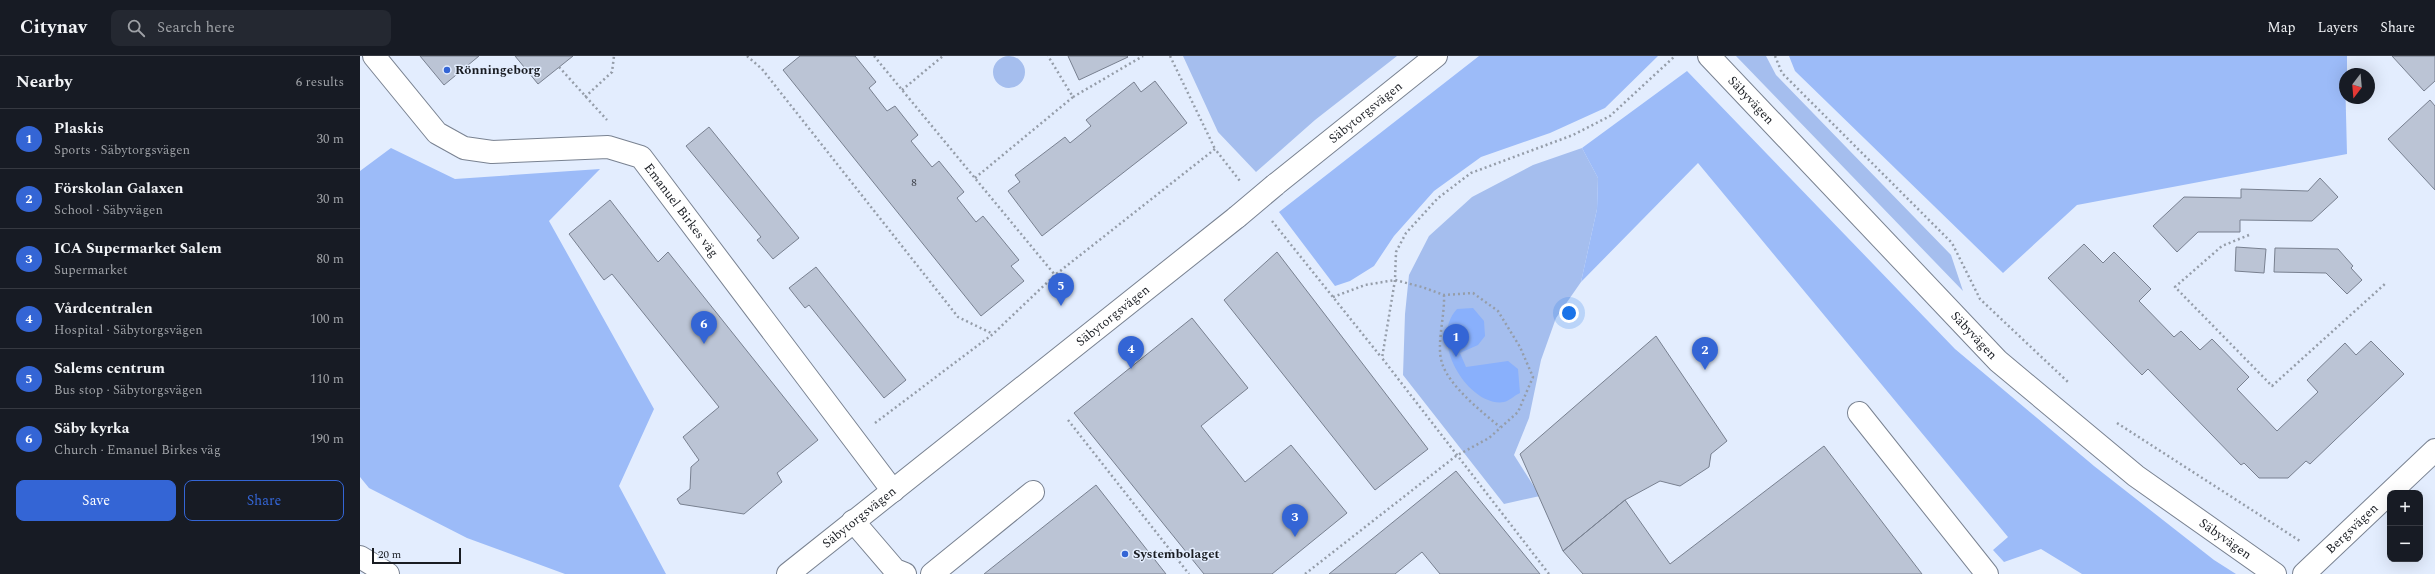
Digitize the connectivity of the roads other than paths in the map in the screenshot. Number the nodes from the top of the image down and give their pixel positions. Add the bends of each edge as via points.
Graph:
1 (374, 56) edge
2 (1436, 56) edge
3 (1711, 58) edge
4 (1859, 413) dead end
5 (2435, 450) edge
6 (892, 491) junction
7 (1033, 492) dead end
8 (853, 521) junction
9 (360, 557) edge
10 (388, 574) edge
11 (788, 574) edge
12 (905, 574) edge
13 (932, 574) edge
14 (1988, 574) edge
15 (2274, 574) edge
16 (2304, 574) edge

1 - 6 street, Emanuel Birkes väg via 437,133 464,148 492,152 608,147 641,157
2 - 6 street, Säbytorgsvägen, bridge
3 - 15 street, Säbyvägen via 1998,361 2136,476
4 - 14 street
5 - 16 street, Bergsvägen
6 - 8 street, Säbytorgsvägen
7 - 13 street
8 - 11 street, Säbytorgsvägen
8 - 12 street via 895,570
9 - 10 street

